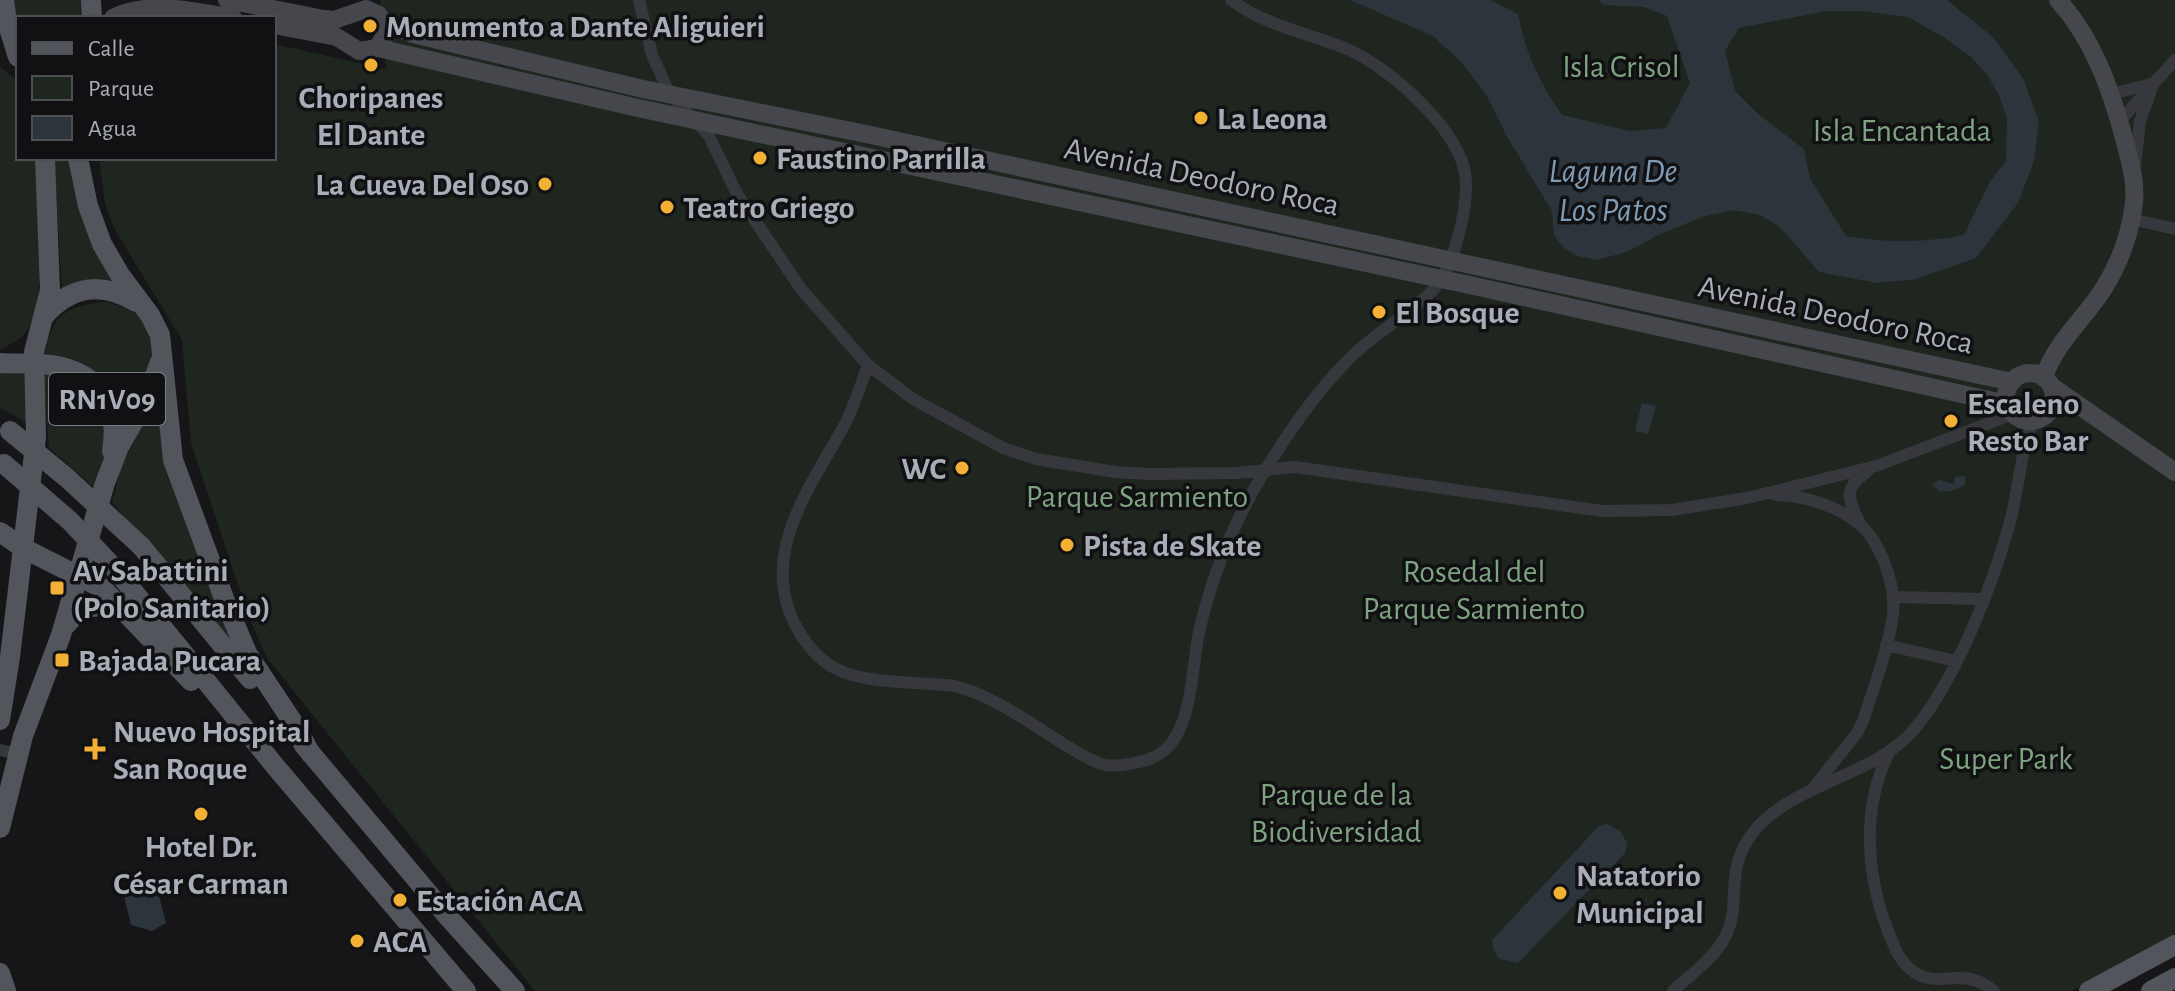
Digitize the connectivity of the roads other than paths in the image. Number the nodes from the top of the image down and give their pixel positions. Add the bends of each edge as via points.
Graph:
1 (4, 0) edge
2 (227, 0) edge
3 (639, 0) edge
4 (1231, 0) edge
5 (2058, 0) edge
6 (355, 8) edge
7 (116, 16) edge
8 (222, 16) edge
9 (383, 21) junction
10 (276, 25) edge
11 (348, 45) junction
12 (378, 48) junction
13 (16, 52) edge
14 (2175, 60) edge
15 (2154, 82) junction
16 (670, 94) junction
17 (2111, 94) junction
18 (694, 118) junction
19 (2119, 122) junction
20 (45, 160) edge
21 (78, 160) edge
22 (2134, 182) junction
23 (2131, 219) junction
24 (2175, 229) edge
25 (1449, 260) junction
26 (1441, 280) junction
27 (140, 304) junction
28 (44, 317) junction
29 (162, 354) junction
30 (0, 363) edge
31 (33, 364) junction
32 (868, 365) junction
33 (2012, 382) junction
34 (2048, 382) junction
35 (2010, 409) junction
36 (2049, 411) junction
37 (2094, 415) junction
38 (2033, 421) junction
39 (5, 428) edge
40 (2, 463) edge
41 (1876, 466) junction
42 (1266, 469) junction
43 (2175, 472) edge
44 (105, 483) junction
45 (1760, 495) junction
46 (1860, 524) junction
47 (0, 532) edge
48 (0, 545) edge
49 (23, 548) junction
50 (78, 575) junction
51 (19, 585) junction
52 (1893, 597) junction
53 (1983, 599) junction
54 (125, 610) junction
55 (62, 629) junction
56 (1886, 645) junction
57 (1956, 661) junction
58 (0, 720) edge
59 (1890, 750) junction
60 (9, 752) edge
61 (310, 753) junction
62 (275, 766) junction
63 (1810, 792) junction
64 (0, 828) edge
65 (2175, 945) edge
66 (0, 973) edge
67 (2175, 978) edge
68 (6, 991) edge
69 (466, 991) edge
70 (515, 991) edge
71 (1673, 991) edge
72 (1994, 991) edge
73 (2089, 991) edge
74 (2151, 991) edge

1 - 13 main road
2 - 6 main road, Avenida Deodoro Roca via 334,20
3 - 16 street via 652,55
4 - 25 street via 1275,26 1364,58 1438,121 1458,152 1466,187 1462,223
5 - 17 main road via 2089,42
6 - 9 main road, Avenida Deodoro Roca via 373,11
6 - 11 main road via 343,29
7 - 8 main road via 138,5 155,4
9 - 12 main road via 386,32
9 - 16 main road, Avenida Deodoro Roca via 413,34
10 - 11 main road, Avenida Deodoro Roca via 331,35
11 - 12 main road, Avenida Deodoro Roca via 359,51
12 - 18 main road, Avenida Deodoro Roca
14 - 15 street
15 - 17 street
15 - 19 street
15 - 22 street via 2140,121
16 - 18 street
16 - 25 main road, Avenida Deodoro Roca
17 - 19 main road
18 - 26 main road, Avenida Deodoro Roca
18 - 32 street via 801,289
19 - 22 main road
20 - 28 main road via 50,290
21 - 27 main road via 99,237
22 - 23 main road
23 - 24 street
23 - 34 main road via 2105,287 2048,364
25 - 26 street
25 - 33 main road, Avenida Deodoro Roca
26 - 35 main road, Avenida Deodoro Roca
26 - 42 street via 1350,358
27 - 28 main road via 115,292 84,290 62,299
27 - 29 main road via 156,326
28 - 31 main road
29 - 44 main road
29 - 61 main road via 173,460 191,513 247,653
30 - 31 main road, RN1V09
31 - 44 main road, RN1V09 via 74,371 105,395 114,433
31 - 49 main road via 37,425
32 - 42 street via 913,399 1003,448 1036,459 1115,472 1222,474
32 - 42 street via 852,409 786,539 784,592 797,628 819,657 850,675 969,689 1101,764 1150,759 1175,739 1211,589 1235,527
33 - 34 main road via 2024,374
33 - 35 main road
34 - 36 main road via 2054,399
34 - 37 main road
35 - 38 main road via 2018,419
35 - 41 street
36 - 37 main road
36 - 38 main road
37 - 43 main road
38 - 53 street via 2010,521
39 - 61 main road, bridge via 141,546
40 - 62 main road, bridge via 70,521 116,570
41 - 45 street
41 - 46 street via 1851,485 1849,498
42 - 45 street via 1295,467 1602,511 1672,510
44 - 50 main road, RN1V09
45 - 46 street via 1808,499
46 - 52 street via 1889,571
47 - 49 main road
48 - 51 main road
49 - 50 main road
49 - 51 main road
50 - 54 main road
50 - 55 main road, RN1V09
51 - 58 main road
52 - 53 street
52 - 56 street
53 - 57 street
54 - 55 main road via 99,604 78,612
54 - 62 main road
55 - 60 main road, RN1V09
56 - 57 street
56 - 63 street via 1857,733
57 - 59 street via 1929,709
59 - 63 street
59 - 72 street via 1873,797 1870,844 1878,900 1896,953 1926,978 1965,976
60 - 64 main road, RN1V09
61 - 70 main road
62 - 69 main road
63 - 71 street via 1752,834 1736,861 1724,939
65 - 73 main road
66 - 68 main road
67 - 74 main road

